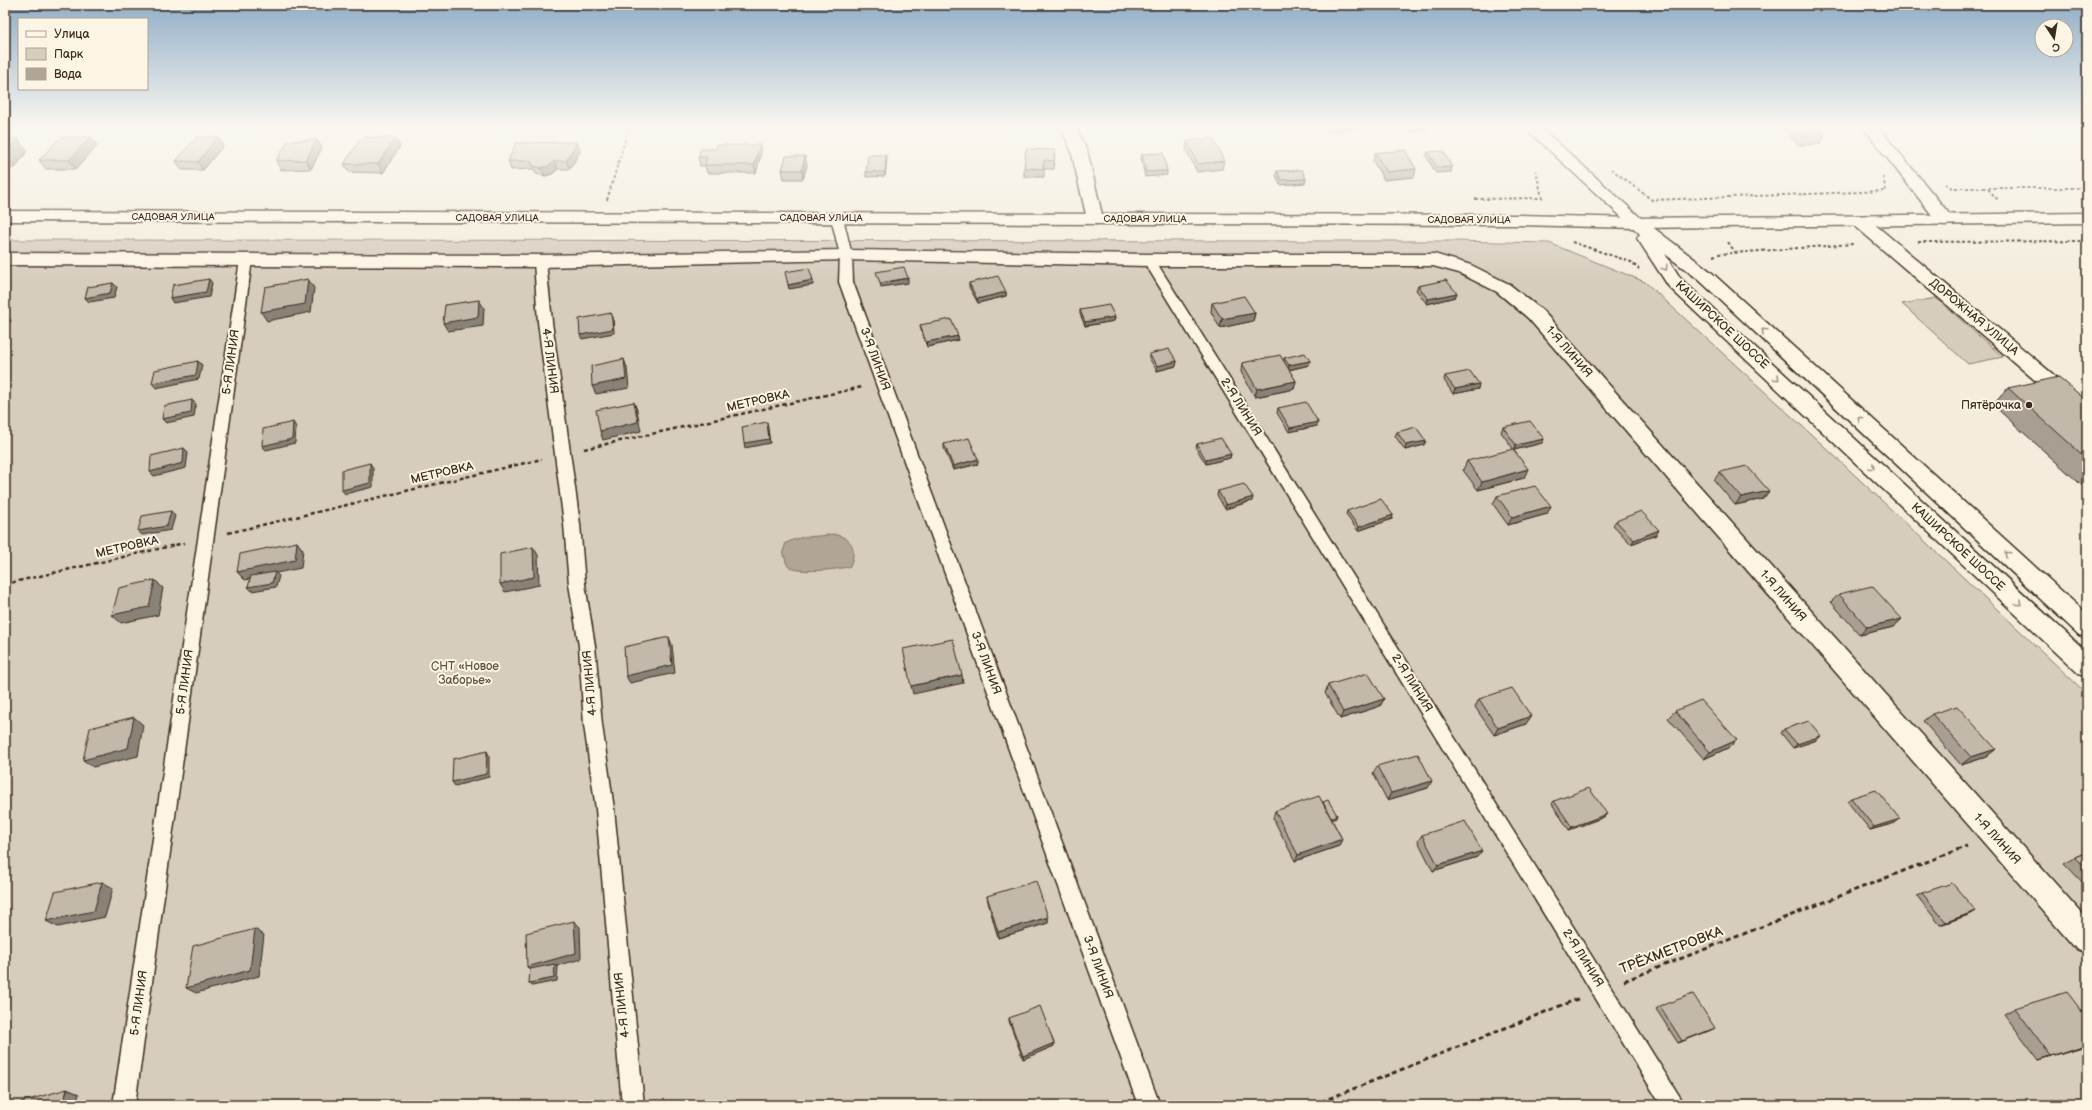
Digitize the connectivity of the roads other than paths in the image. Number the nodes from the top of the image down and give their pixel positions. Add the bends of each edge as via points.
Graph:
1 (1086, 179) edge
2 (1588, 179) edge
3 (1912, 179) edge
4 (5, 216) edge
5 (837, 218) junction
6 (2087, 218) edge
7 (1095, 219) junction
8 (1945, 220) junction
9 (1860, 221) junction
10 (1636, 223) junction
11 (846, 256) junction
12 (5, 259) edge
13 (246, 260) junction
14 (1149, 260) junction
15 (540, 261) junction
16 (2087, 414) edge
17 (2087, 628) edge
18 (2087, 667) edge
19 (2087, 940) edge
20 (124, 1105) edge
21 (633, 1105) edge
22 (1149, 1105) edge
23 (1674, 1105) edge

1 - 7 street
2 - 10 street
3 - 8 street
4 - 5 street, САДОВАЯ УЛИЦА
5 - 7 street, САДОВАЯ УЛИЦА
5 - 11 lane, 3-Я ЛИНИЯ
6 - 8 street, САДОВАЯ УЛИЦА
7 - 10 street, САДОВАЯ УЛИЦА via 1518,220
8 - 9 street, САДОВАЯ УЛИЦА
9 - 10 street, САДОВАЯ УЛИЦА
9 - 16 street, ДОРОЖНАЯ УЛИЦА
17 -> 10 street, КАШИРСКОЕ ШОССЕ via 1704,275
10 -> 18 street, КАШИРСКОЕ ШОССЕ via 1675,283
11 - 14 street, 1-Я ЛИНИЯ
11 - 15 street, 1-Я ЛИНИЯ
11 - 22 lane, 3-Я ЛИНИЯ via 846,282
12 - 13 street, 1-Я ЛИНИЯ
13 - 15 street, 1-Я ЛИНИЯ
13 - 20 lane, 5-Я ЛИНИЯ
14 - 19 street, 1-Я ЛИНИЯ via 1434,260 1465,269 1503,288 1535,314
14 - 23 lane, 2-Я ЛИНИЯ
15 - 21 lane, 4-Я ЛИНИЯ via 545,322 587,646

